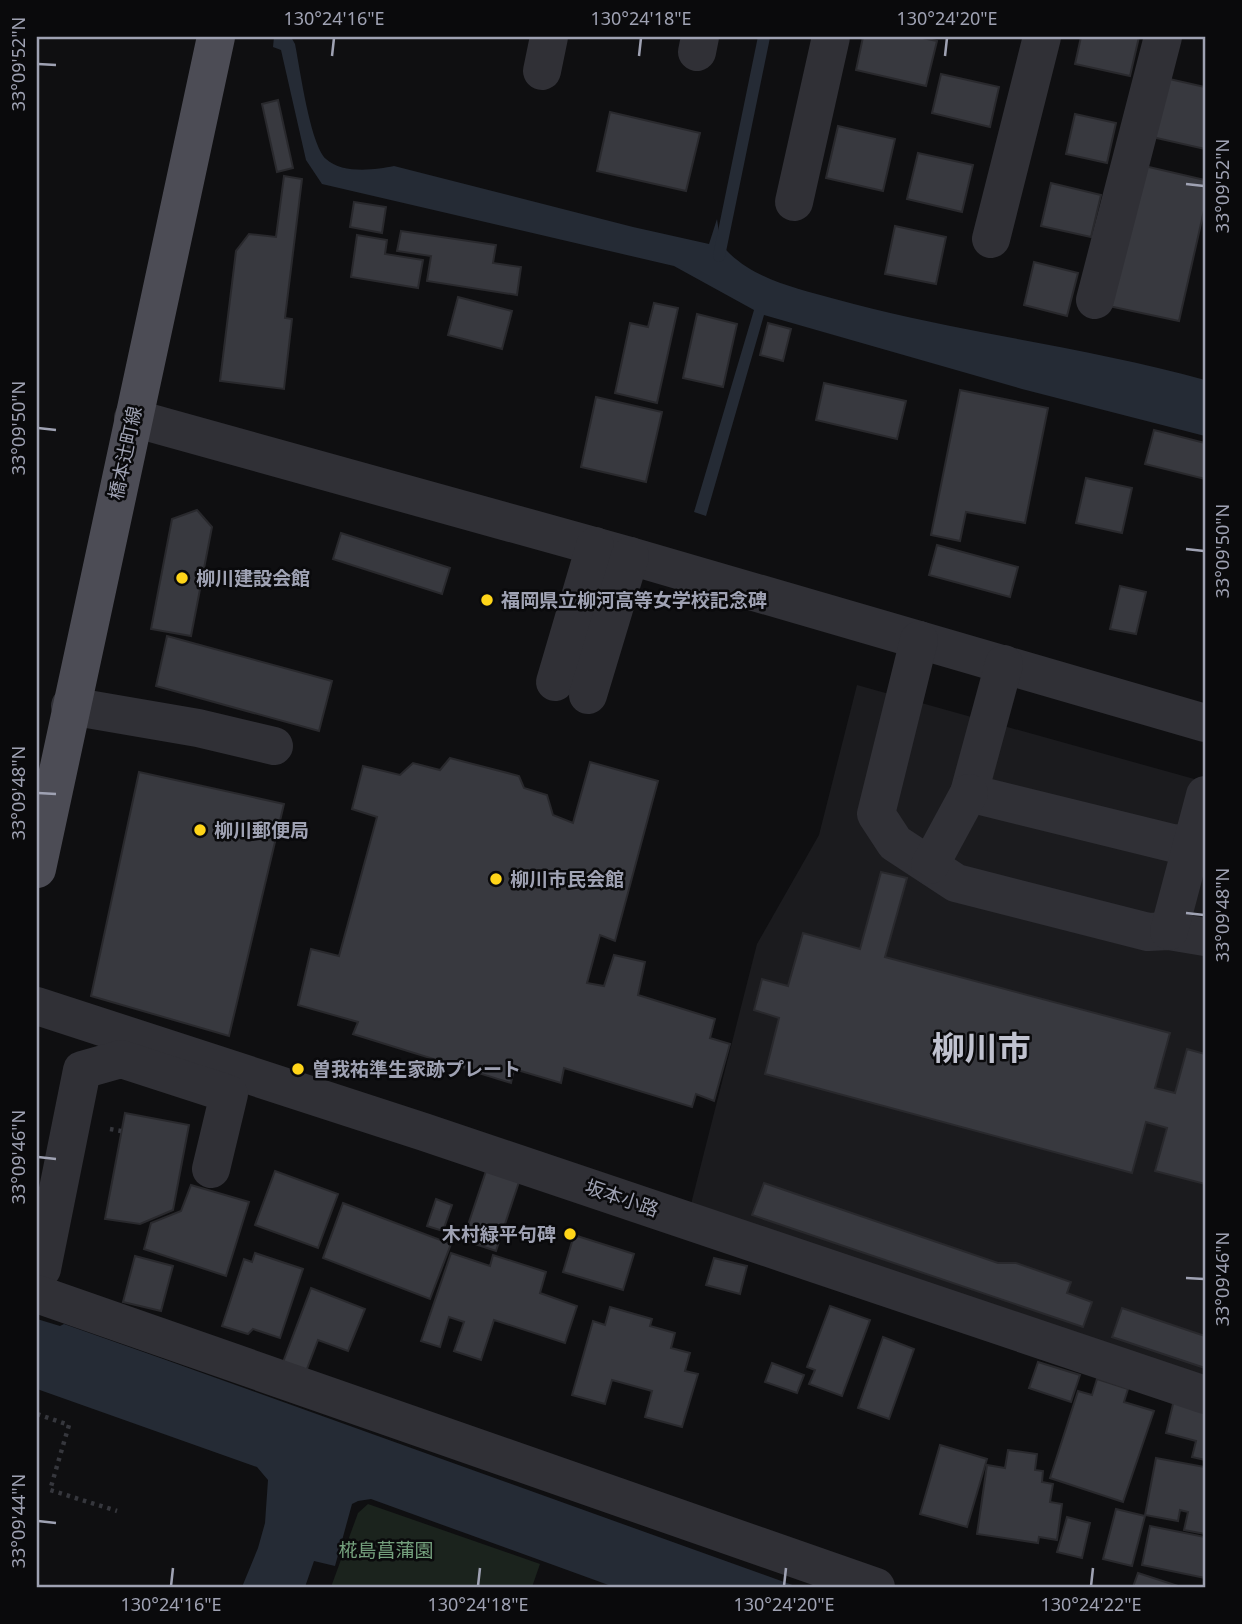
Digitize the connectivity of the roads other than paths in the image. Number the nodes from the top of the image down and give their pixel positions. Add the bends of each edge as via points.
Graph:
1 (216, 37) edge
2 (831, 37) edge
3 (1042, 37) edge
4 (1163, 37) edge
5 (794, 202) dead end
6 (991, 239) dead end
7 (1095, 300) dead end
8 (133, 418) junction
9 (613, 551) junction
10 (919, 640) junction
11 (1003, 664) junction
12 (572, 688) dead end
13 (71, 706) junction
14 (1205, 723) edge
15 (274, 746) dead end
16 (969, 793) junction
17 (1205, 795) edge
18 (1198, 844) edge
19 (930, 866) junction
20 (37, 869) edge
21 (1187, 934) edge
22 (37, 1006) edge
23 (125, 1047) junction
24 (232, 1082) junction
25 (52, 1137) edge
26 (211, 1169) dead end
27 (40, 1267) edge
28 (1205, 1395) edge
29 (876, 1587) edge

1 - 8 main road, 橋本辻町線
2 - 5 street
3 - 6 street
4 - 7 street
8 - 9 street
8 - 13 main road, 橋本辻町線
9 - 10 street
9 - 12 street
10 - 11 street
10 - 19 street via 876,814 895,843
11 - 14 street
11 - 16 street
13 - 15 street
13 - 20 main road, 橋本辻町線
16 - 18 street via 1172,843
16 - 19 street
17 - 18 street
18 - 21 street
19 - 21 street via 956,883 1147,932
22 - 23 street, 坂本小路
23 - 24 street, 坂本小路
23 - 25 street via 82,1070
24 - 26 street
24 - 28 street, 坂本小路
25 - 27 street
27 - 29 street

